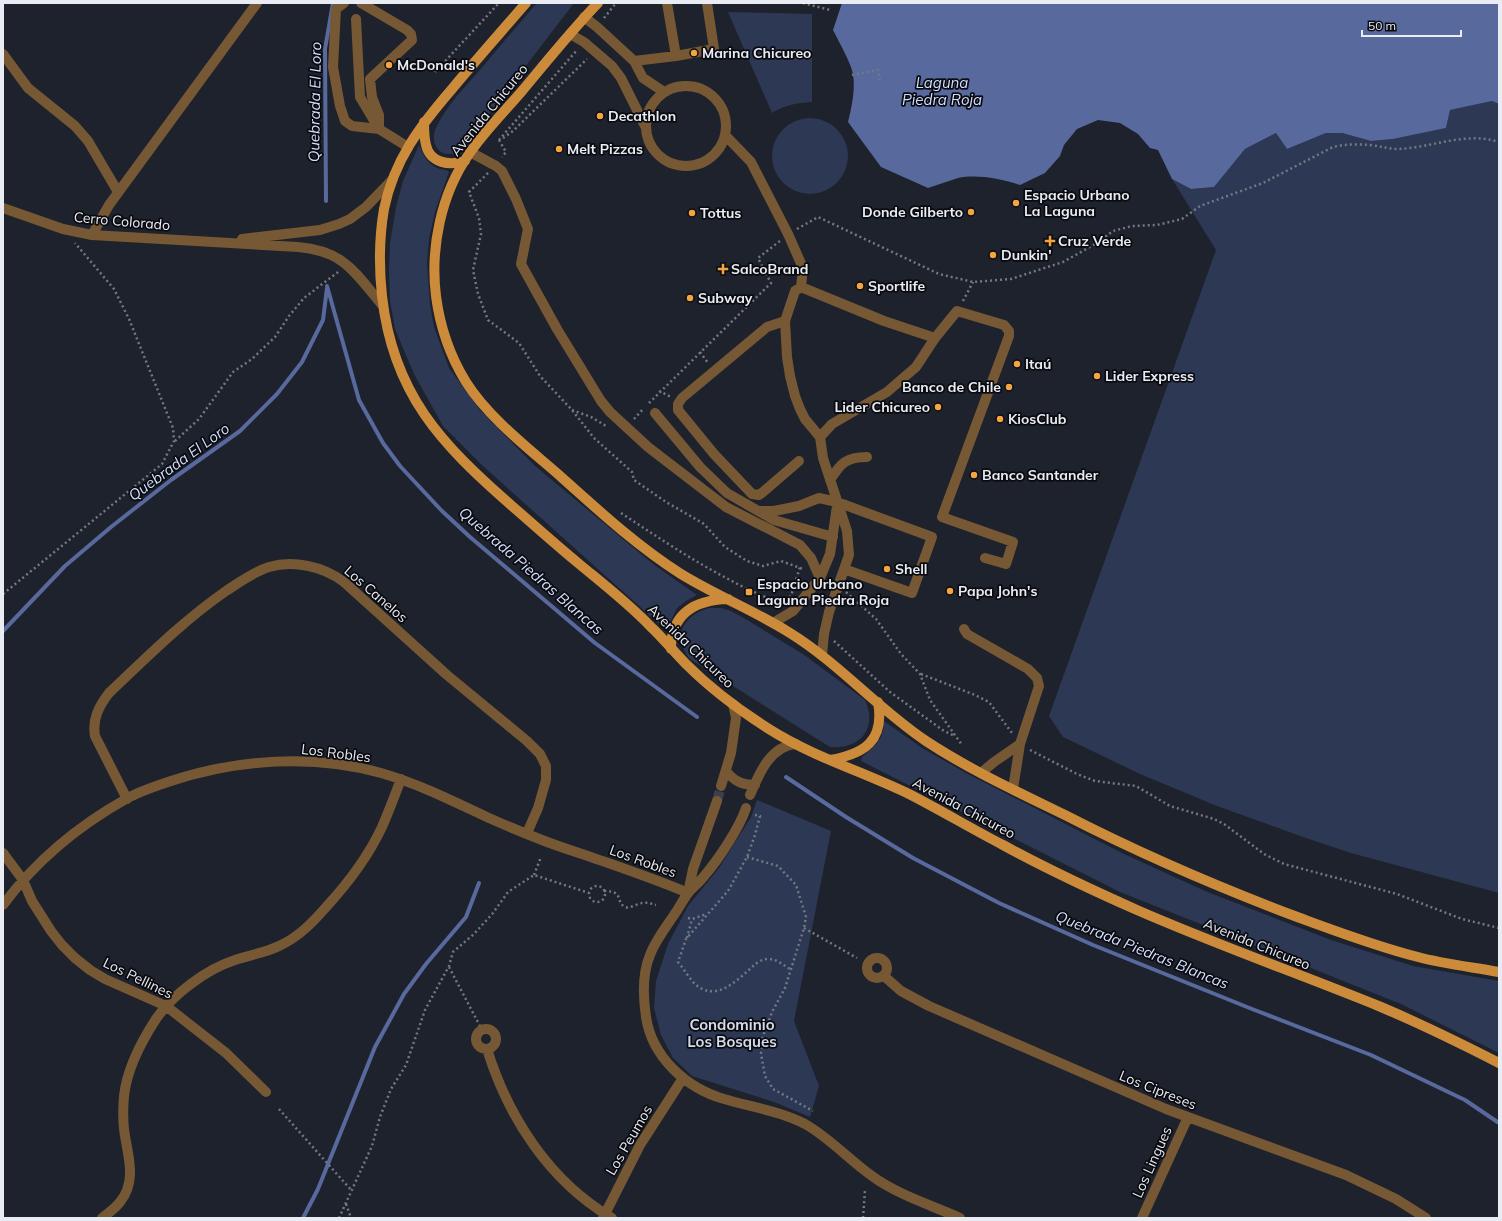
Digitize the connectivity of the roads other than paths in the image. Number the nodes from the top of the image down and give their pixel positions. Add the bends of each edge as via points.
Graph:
1 (257, 3) edge
2 (344, 3) edge
3 (361, 3) edge
4 (526, 3) edge
5 (598, 3) edge
6 (667, 3) edge
7 (707, 3) edge
8 (584, 17) junction
9 (356, 19) dead end
10 (570, 34) junction
11 (3, 54) edge
12 (676, 56) junction
13 (634, 61) junction
14 (664, 92) junction
15 (424, 122) junction
16 (645, 126) junction
17 (379, 129) junction
18 (725, 135) junction
19 (408, 147) junction
20 (467, 156) junction
21 (393, 179) junction
22 (118, 192) junction
23 (3, 208) edge
24 (92, 234) junction
25 (219, 242) junction
26 (801, 287) junction
27 (383, 306) junction
28 (785, 321) junction
29 (935, 338) junction
30 (655, 413) dead end
31 (820, 437) junction
32 (714, 454) junction
33 (867, 457) dead end
34 (798, 460) dead end
35 (700, 466) junction
36 (830, 480) junction
37 (837, 502) junction
38 (760, 511) junction
39 (833, 537) junction
40 (985, 558) dead end
41 (844, 569) junction
42 (820, 578) junction
43 (728, 599) junction
44 (773, 623) junction
45 (964, 630) dead end
46 (671, 649) junction
47 (822, 656) junction
48 (878, 702) junction
49 (733, 704) junction
50 (796, 744) junction
51 (1020, 744) junction
52 (830, 760) junction
53 (726, 771) junction
54 (981, 773) junction
55 (401, 779) junction
56 (755, 785) junction
57 (721, 786) tunnel mouth
58 (1013, 789) junction
59 (750, 795) dead end
60 (127, 798) junction
61 (717, 801) tunnel mouth
62 (745, 810) road end
63 (527, 833) junction
64 (3, 853) edge
65 (23, 880) junction
66 (688, 893) junction
67 (3, 905) edge
68 (1499, 972) edge
69 (884, 976) dead end
70 (166, 1006) junction
71 (482, 1030) road end
72 (1499, 1063) edge
73 (683, 1078) junction
74 (266, 1092) dead end
75 (1188, 1117) junction
76 (607, 1217) edge
77 (102, 1218) edge
78 (960, 1218) edge
79 (1142, 1218) edge
80 (1426, 1218) edge

1 - 22 street
2 - 17 street via 336,9 333,67 340,106 345,121 352,126
3 - 17 street via 407,30 412,40 370,79 372,97 379,116
4 - 15 main road, Avenida Chicureo
5 - 8 main road, Avenida Chicureo
6 - 12 street
7 - 12 street via 714,49
8 - 10 main road, Avenida Chicureo
8 - 13 street
9 - 17 street via 360,97
10 - 16 street via 584,42 612,66 621,78
10 - 20 main road, Avenida Chicureo
11 - 22 street via 28,88 75,126 88,141
12 - 13 street
13 - 14 street via 643,78
14 - 16 street via 655,99 647,113
14 - 18 street via 676,87 690,86 714,97 722,109 726,122
15 - 19 main road, Avenida Chicureo
15 - 20 main road via 426,145 433,157 440,162 457,163
16 - 18 street via 647,139 653,151 662,160 674,166 700,165 720,148
17 - 19 street
18 - 26 street via 751,162 788,234 803,268
19 - 21 main road, Avenida Chicureo
20 - 42 street via 496,166 502,171 528,229 521,264 557,329 610,412 648,447 726,507 800,546 811,558
20 - 43 main road, Avenida Chicureo via 454,181 442,215 434,275 444,334 467,383 512,434 603,514 663,562
21 - 25 street, Cerro Colorado via 358,213 333,226 320,230
21 - 27 main road, Avenida Chicureo via 381,228
22 - 24 street
23 - 24 street, Cerro Colorado via 63,228
24 - 25 street, Cerro Colorado
25 - 27 street, Cerro Colorado via 310,248 335,256 348,265
26 - 28 street via 796,291
26 - 29 street via 884,321
27 - 46 main road, Avenida Chicureo via 402,375 418,405 438,433 469,468 628,605
28 - 31 street via 787,358 795,396 805,419
28 - 32 street via 767,327 678,404 678,410
29 - 31 street via 916,367 887,392 832,424
29 - 40 street via 957,311 1004,325 1009,331 942,517 1013,542 1006,564
30 - 35 street
31 - 36 street
32 - 34 street via 752,494 756,495 763,492
32 - 35 street
33 - 36 street via 856,457 843,462
35 - 38 street via 727,493
36 - 37 street
37 - 38 street via 819,498 800,506
37 - 39 street
37 - 41 street via 848,537 849,555
37 - 41 street via 932,537 912,593
38 - 39 street via 774,520
39 - 42 street via 830,554
41 - 47 street via 824,634
42 - 44 street via 793,611
43 - 44 main road, Avenida Chicureo
43 - 46 main road via 699,603 687,611 674,628
44 - 47 main road, Avenida Chicureo
45 - 51 street via 1028,669 1037,678 1039,686
46 - 49 main road, Avenida Chicureo via 698,676
47 - 48 main road, Avenida Chicureo
48 - 52 main road via 879,726 870,744 854,754
48 - 54 main road, Avenida Chicureo via 922,738
49 - 50 main road, Avenida Chicureo
49 - 53 street via 736,718
50 - 52 main road, Avenida Chicureo
50 - 56 street via 788,745 774,754
51 - 54 street
51 - 58 street
52 - 72 main road, Avenida Chicureo via 914,797 1004,846 1090,888 1185,930 1383,1008
53 - 56 street via 738,782
53 - 57 street
54 - 58 main road, Avenida Chicureo
55 - 60 street, Los Robles via 321,763 253,764 225,767 181,778
55 - 63 street, Los Robles
55 - 70 street via 382,828 359,868 314,921 300,934 277,947 214,969
56 - 59 street
58 - 68 main road, Avenida Chicureo via 1148,855 1273,908 1400,952
60 - 63 street, Los Canelos via 95,736 95,720 109,693 190,618 231,588 270,567 304,565 323,570 344,582 540,754 546,766 546,780
60 - 65 street, Los Robles via 68,838
61 - 66 street via 693,869
62 - 66 street via 735,831 705,876
63 - 66 street, Los Robles
64 - 65 street, Los Pellines
65 - 67 street, Los Robles
65 - 70 street, Los Pellines via 41,916 75,958 105,979
66 - 73 street via 650,954 644,988 650,1034 663,1057
69 - 75 street, Los Cipreses via 901,991 929,1006
70 - 74 street, Los Pellines via 226,1053
70 - 77 street via 140,1046 126,1085 123,1116 130,1181 120,1203
71 - 76 street via 477,1035 476,1042 480,1048 487,1049 516,1119 562,1179
73 - 76 street, Los Peumos via 640,1145
73 - 78 street via 713,1096 802,1122 884,1184
75 - 79 street, Los Lingues
75 - 80 street, Los Cipreses via 1346,1175 1396,1199

